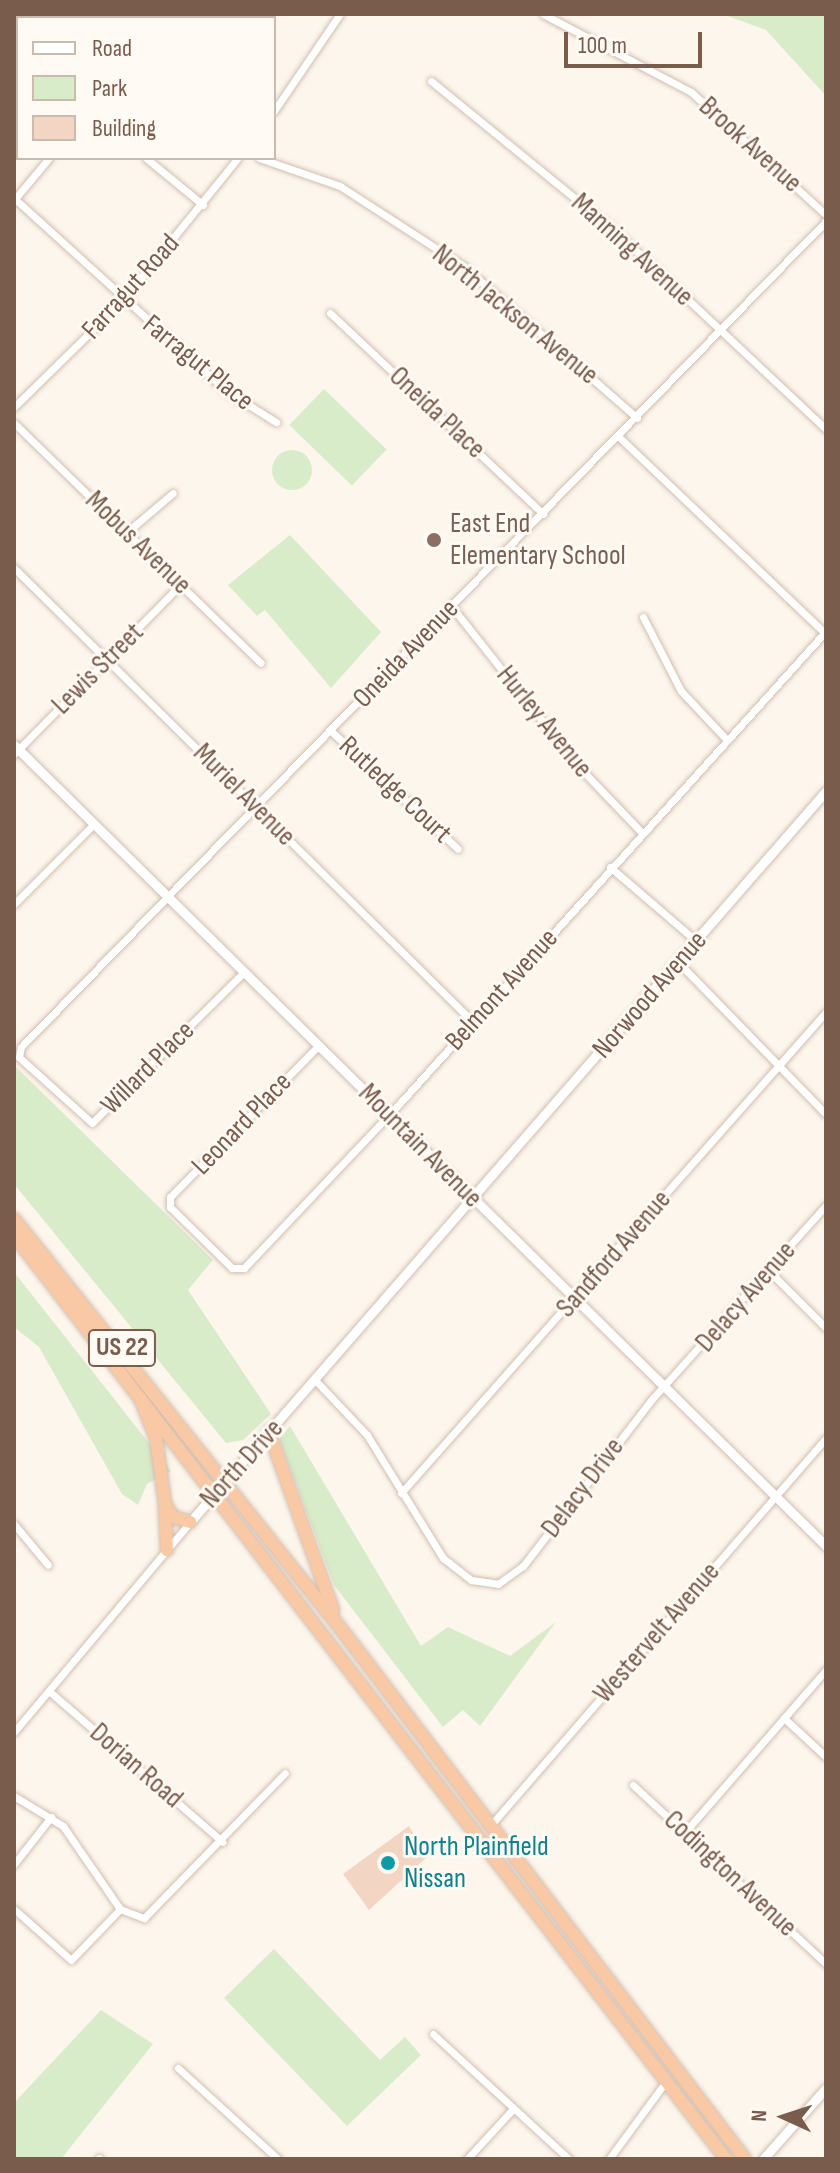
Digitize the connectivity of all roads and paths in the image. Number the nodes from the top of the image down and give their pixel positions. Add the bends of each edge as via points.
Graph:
1 (340, 14) edge
2 (543, 14) edge
3 (558, 18) edge
4 (431, 81) dead end
5 (276, 108) edge
6 (47, 160) edge
7 (148, 160) edge
8 (237, 160) edge
9 (265, 160) edge
10 (14, 200) edge
11 (203, 205) junction
12 (826, 218) edge
13 (122, 301) junction
14 (330, 313) dead end
15 (720, 331) junction
16 (14, 407) edge
17 (637, 418) junction
18 (276, 422) dead end
19 (14, 423) edge
20 (826, 429) edge
21 (619, 437) junction
22 (173, 493) dead end
23 (543, 514) junction
24 (127, 532) junction
25 (14, 568) edge
26 (181, 584) junction
27 (452, 607) junction
28 (643, 617) dead end
29 (825, 632) edge
30 (108, 660) junction
31 (261, 663) dead end
32 (331, 731) junction
33 (727, 740) junction
34 (15, 749) edge
35 (826, 791) edge
36 (256, 808) junction
37 (94, 824) junction
38 (642, 833) junction
39 (458, 849) dead end
40 (610, 867) junction
41 (168, 898) junction
42 (14, 904) edge
43 (696, 941) junction
44 (678, 962) junction
45 (244, 972) junction
46 (826, 1012) edge
47 (473, 1022) junction
48 (318, 1046) junction
49 (19, 1052) joint
50 (779, 1065) junction
51 (387, 1113) junction
52 (826, 1114) edge
53 (474, 1200) junction
54 (168, 1203) joint
55 (826, 1205) edge
56 (14, 1219) edge
57 (14, 1235) edge
58 (769, 1271) junction
59 (575, 1299) junction
60 (826, 1328) edge
61 (132, 1381) junction
62 (316, 1381) junction
63 (665, 1388) junction
64 (269, 1432) junction
65 (826, 1438) edge
66 (226, 1480) junction
67 (217, 1491) junction
68 (401, 1493) junction
69 (775, 1497) junction
70 (165, 1504) junction
71 (190, 1522) junction
72 (14, 1524) edge
73 (826, 1546) edge
74 (167, 1550) junction
75 (48, 1565) dead end
76 (338, 1625) junction
77 (826, 1670) edge
78 (49, 1691) junction
79 (784, 1718) junction
80 (14, 1732) edge
81 (826, 1757) edge
82 (285, 1773) dead end
83 (633, 1785) dead end
84 (14, 1796) edge
85 (51, 1817) junction
86 (489, 1827) junction
87 (685, 1832) junction
88 (223, 1842) junction
89 (14, 1864) edge
90 (14, 1909) edge
91 (120, 1909) junction
92 (826, 1964) edge
93 (433, 2034) dead end
94 (178, 2068) dead end
95 (667, 2080) junction
96 (826, 2088) edge
97 (513, 2109) junction
98 (278, 2159) edge
99 (467, 2159) edge
100 (569, 2159) edge
101 (609, 2159) edge
102 (726, 2159) edge
103 (745, 2159) edge
104 (763, 2159) edge

1 - 5 street
2 - 3 street, Brook Avenue
3 - 12 street, Brook Avenue via 691,92
4 - 15 street, Manning Avenue via 615,231
6 - 10 street
7 - 11 street
8 - 11 street, Farragut Road
9 - 17 street, North Jackson Avenue via 340,186 463,266
10 - 13 street, Farragut Place
11 - 13 street, Farragut Road
12 - 15 street, Oneida Avenue
13 - 16 street, Farragut Road
13 - 18 street, Farragut Place
14 - 23 street, Oneida Place
15 - 17 street, Oneida Avenue
15 - 20 street, Manning Avenue
17 - 21 street, Oneida Avenue
19 - 24 street, Mobus Avenue
21 - 23 street, Oneida Avenue
21 - 29 street
22 - 24 street
23 - 27 street, Oneida Avenue
24 - 26 street, Mobus Avenue
25 - 30 street, Muriel Avenue
26 - 30 street, Lewis Street
26 - 31 street, Mobus Avenue
27 - 32 street, Oneida Avenue
27 - 38 street, Hurley Avenue via 579,767
28 - 33 street via 681,691
29 - 33 street, Belmont Avenue
30 - 34 street, Lewis Street
30 - 36 street, Muriel Avenue
32 - 36 street, Oneida Avenue
32 - 39 street, Rutledge Court
33 - 38 street, Belmont Avenue
34 - 37 street, Mountain Avenue
35 - 43 street, Norwood Avenue
36 - 41 street, Oneida Avenue
36 - 47 street, Muriel Avenue
37 - 41 street, Mountain Avenue
37 - 42 street
38 - 40 street, Belmont Avenue
40 - 43 street
40 - 47 street, Belmont Avenue
41 - 45 street, Mountain Avenue
41 - 49 street, Oneida Avenue
43 - 44 street, Norwood Avenue
44 - 50 street
44 - 53 street, Norwood Avenue
45 - 48 street, Mountain Avenue
45 - 49 street, Willard Place via 92,1123 81,1120
46 - 50 street, Sandford Avenue
47 - 51 street, Belmont Avenue
48 - 51 street, Mountain Avenue
48 - 54 street, Leonard Place
50 - 52 street
50 - 59 street, Sandford Avenue
51 - 53 street, Mountain Avenue
51 - 54 street, Belmont Avenue via 244,1268 227,1265
53 - 59 street, Mountain Avenue
53 - 62 street, North Drive
55 - 58 street, Delacy Avenue
56 - 66 highway, US 22
57 - 61 highway, US 22
58 - 60 street
58 - 63 street, Delacy Avenue
59 - 63 street, Mountain Avenue
59 - 68 street, Sandford Avenue
61 - 67 highway, US 22
61 - 70 highway via 156,1438
62 - 64 street, North Drive
62 - 68 street via 356,1421
63 - 68 street, Delacy Drive via 528,1560 498,1584 484,1585 453,1568
63 - 69 street, Mountain Avenue
64 - 66 street, North Drive
64 - 76 highway
65 - 69 street, Westervelt Avenue
66 - 67 street, North Drive
66 - 76 highway, US 22
67 - 71 street, North Drive
67 - 95 highway, US 22
69 - 73 street, Mountain Avenue
69 - 86 street, Westervelt Avenue
70 - 71 highway via 173,1517
70 - 74 highway
71 - 74 street, North Drive
72 - 75 street
74 - 78 street, North Drive
76 - 86 highway, US 22
77 - 79 street
78 - 80 street, North Drive
78 - 88 street, Dorian Road
79 - 81 street
79 - 87 street
82 - 88 street
83 - 87 street, Codington Avenue
84 - 85 street
85 - 89 street
85 - 91 street via 74,1838
86 - 103 highway, US 22
87 - 92 street, Codington Avenue
88 - 91 street via 154,1914 136,1918
90 - 91 street via 71,1960
93 - 97 street
94 - 98 street
95 - 101 street
95 - 102 highway, US 22
96 - 104 street
97 - 99 street
97 - 100 street

